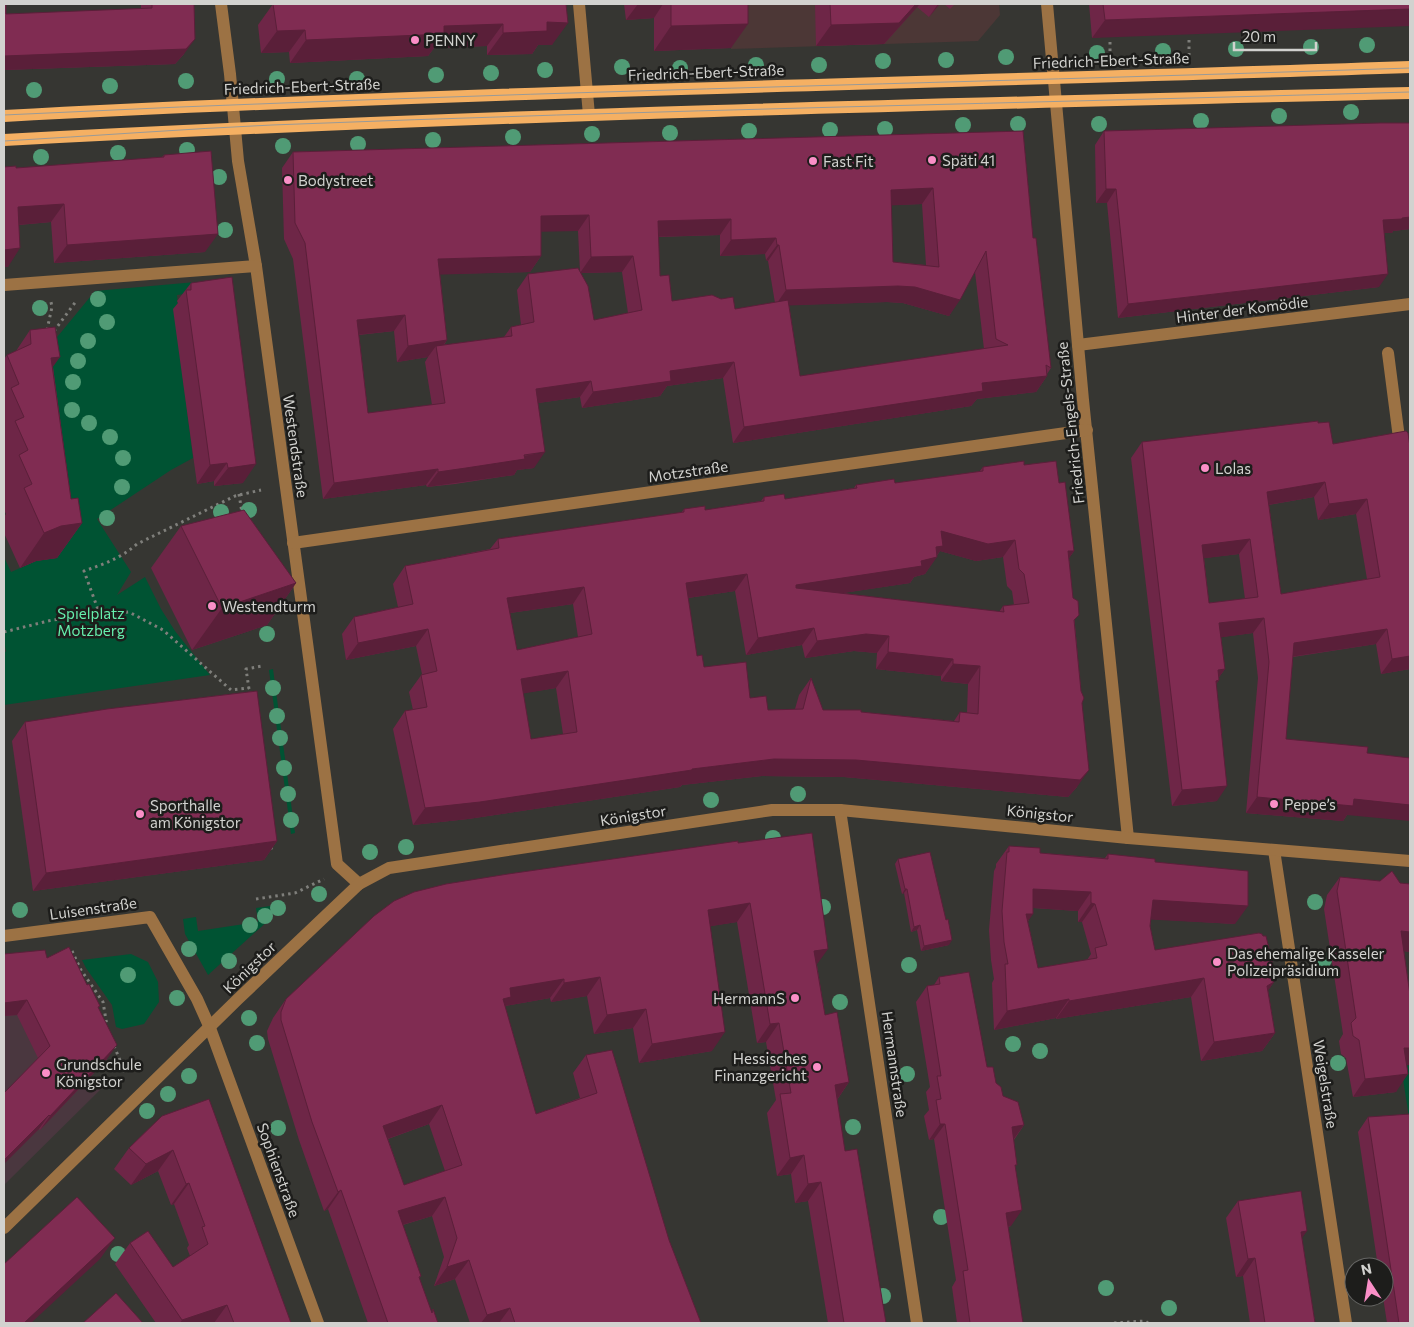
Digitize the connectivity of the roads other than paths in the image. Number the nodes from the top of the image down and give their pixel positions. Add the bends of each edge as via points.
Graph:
1 (221, 4) edge
2 (578, 4) edge
3 (1047, 4) edge
4 (1410, 67) edge
5 (1054, 78) junction
6 (587, 91) junction
7 (1410, 93) edge
8 (1056, 101) junction
9 (232, 104) junction
10 (589, 115) junction
11 (4, 116) edge
12 (235, 129) junction
13 (4, 140) edge
14 (256, 266) junction
15 (4, 286) edge
16 (1410, 304) edge
17 (1078, 345) junction
18 (1388, 353) dead end
19 (1087, 430) junction
20 (1410, 451) edge
21 (293, 543) junction
22 (840, 810) junction
23 (1128, 838) junction
24 (1274, 850) junction
25 (1410, 861) edge
26 (359, 884) junction
27 (4, 936) edge
28 (210, 1028) junction
29 (4, 1228) edge
30 (318, 1323) edge
31 (917, 1323) edge
32 (1346, 1323) edge

1 - 9 street, Westendstraße
2 - 6 street
3 - 5 street, Friedrich-Engels-Straße
4 - 5 main road, Friedrich-Ebert-Straße
5 - 6 main road, Friedrich-Ebert-Straße
5 - 8 street, Friedrich-Engels-Straße
6 - 9 main road, Friedrich-Ebert-Straße
6 - 10 street
7 - 8 main road
8 - 10 main road
8 - 17 street, Friedrich-Engels-Straße
9 - 11 main road, Friedrich-Ebert-Straße
9 - 12 street, Westendstraße
10 - 12 main road
12 - 13 main road
12 - 14 street, Westendstraße
14 - 15 street
14 - 21 street, Westendstraße
16 - 17 street, Hinter der Komödie
17 - 19 street, Friedrich-Engels-Straße
18 - 20 street via 1399,438
19 - 21 street, Motzstraße
19 - 23 street, Friedrich-Engels-Straße
21 - 26 street, Westendstraße via 338,864
22 - 23 street, Königstor
22 - 26 street, Königstor via 772,810 389,868
22 - 31 street, Hermannstraße
23 - 24 street, Königstor
24 - 25 street, Königstor
24 - 32 street, Weigelstraße
26 - 28 street, Königstor
27 - 28 street, Luisenstraße via 150,917 198,999
28 - 29 street, Königstor
28 - 30 street, Sophienstraße

